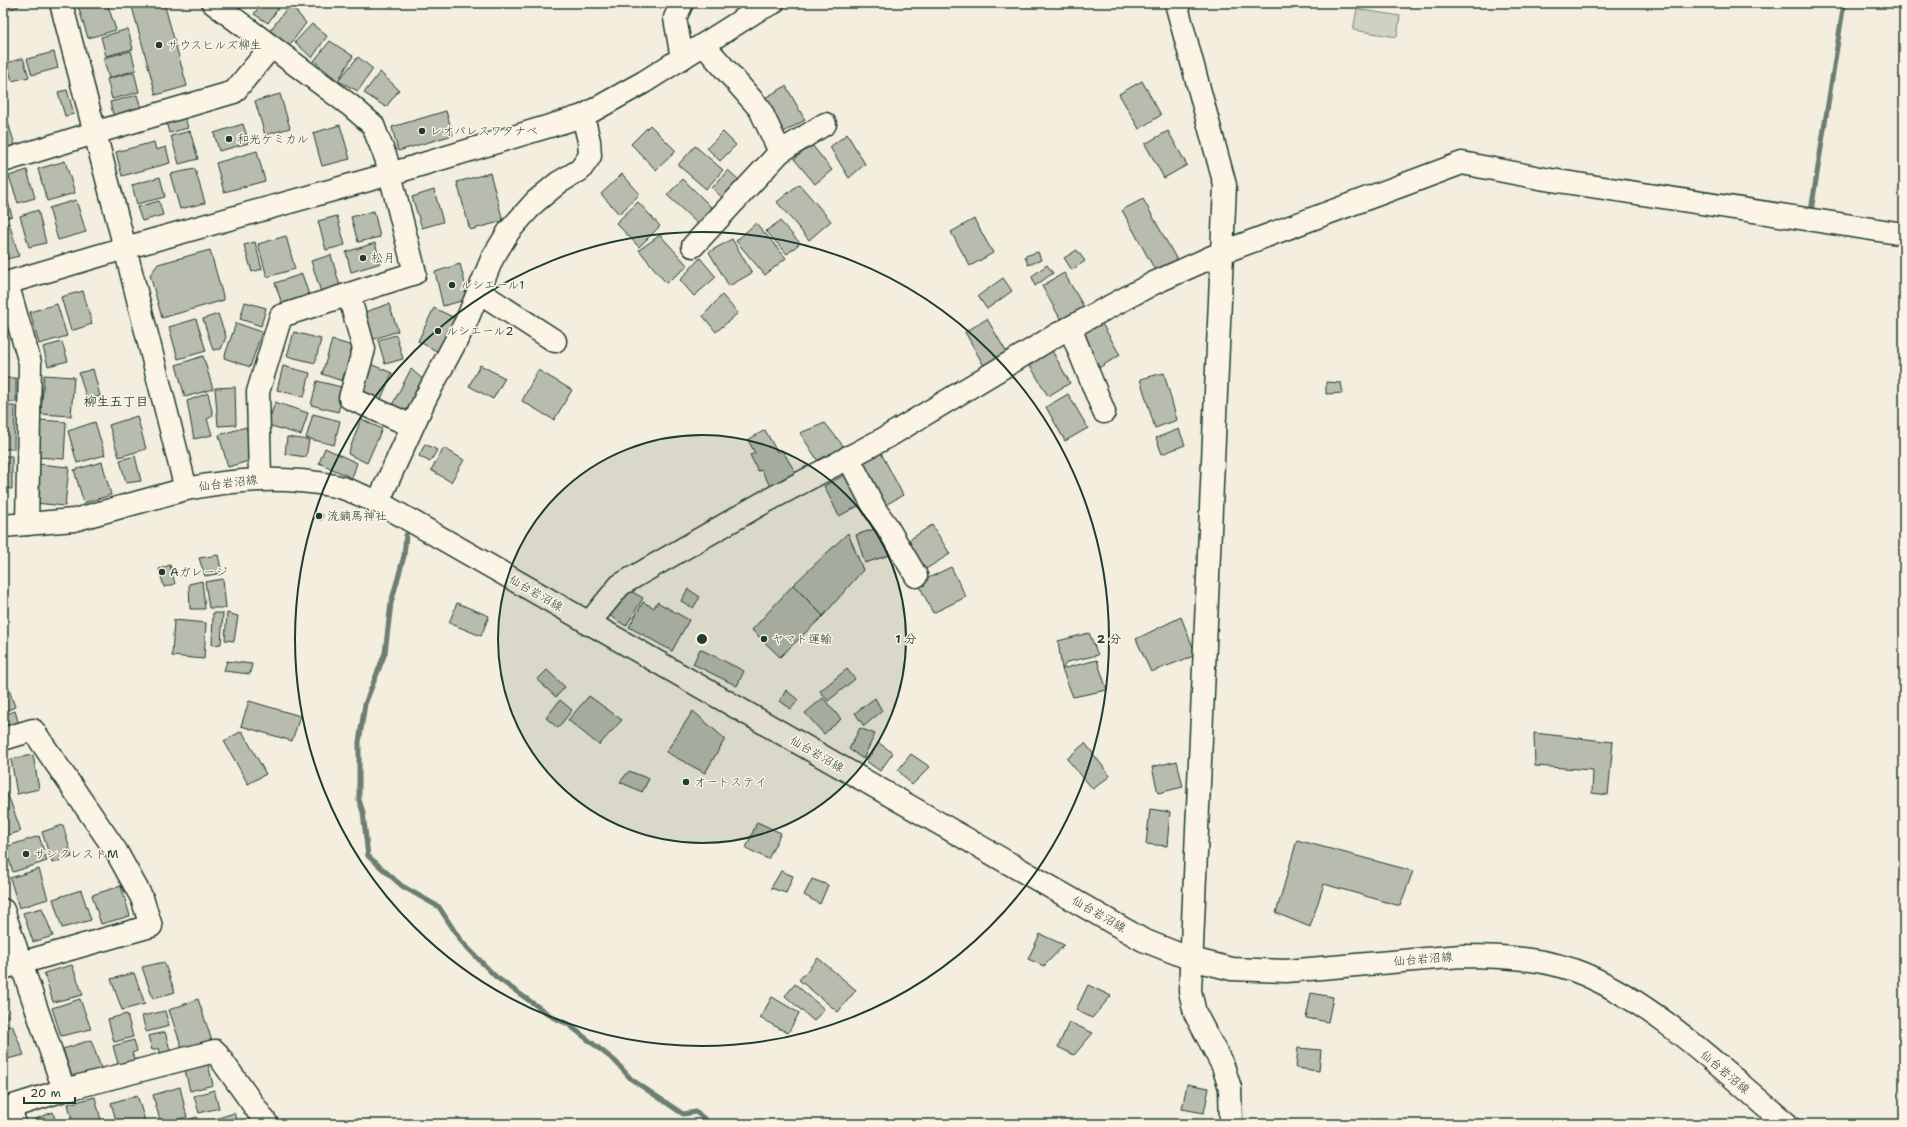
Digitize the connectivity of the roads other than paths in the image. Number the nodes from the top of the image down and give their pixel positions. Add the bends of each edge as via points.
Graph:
1 (61, 3) edge
2 (213, 3) edge
3 (682, 3) edge
4 (773, 3) edge
5 (1176, 3) edge
6 (704, 45) junction
7 (271, 47) junction
8 (682, 58) junction
9 (582, 116) junction
10 (825, 124) dead end
11 (94, 133) junction
12 (780, 152) junction
13 (3, 161) edge
14 (390, 174) junction
15 (1904, 234) edge
16 (694, 246) dead end
17 (125, 248) junction
18 (1223, 252) junction
19 (5, 283) edge
20 (479, 292) junction
21 (349, 295) junction
22 (1070, 328) junction
23 (555, 341) dead end
24 (1104, 412) dead end
25 (412, 426) junction
26 (848, 457) junction
27 (260, 478) junction
28 (186, 489) junction
29 (378, 502) junction
30 (27, 524) junction
31 (3, 526) edge
32 (916, 576) dead end
33 (588, 624) junction
34 (3, 739) edge
35 (3, 910) edge
36 (1191, 959) junction
37 (12, 966) edge
38 (64, 1090) junction
39 (15, 1124) edge
40 (267, 1124) edge
41 (1231, 1124) edge
42 (1787, 1124) edge

1 - 11 street, 仙台岩沼線
2 - 7 street
3 - 8 street via 674,18
4 - 6 street
5 - 18 street via 1225,184
6 - 8 street
6 - 12 street via 760,109
7 - 11 street via 234,92
7 - 14 street via 373,125
8 - 9 street
9 - 14 street
9 - 20 street via 590,156 580,170 558,183 535,202 509,231 492,260
10 - 12 street
11 - 13 street
11 - 17 street, 仙台岩沼線
12 - 16 street
14 - 17 street
14 - 21 street via 415,274
15 - 18 street via 1545,180 1462,163
17 - 19 street
17 - 28 street, 仙台岩沼線
18 - 22 street via 1154,283
18 - 36 street
19 - 30 street via 30,362
20 - 23 street
20 - 25 street
21 - 25 street via 364,349 350,398
21 - 27 street via 281,316 258,392
22 - 24 street
22 - 26 street via 887,437
25 - 29 street
26 - 32 street via 876,511
26 - 33 street via 620,585
27 - 28 street, 仙台岩沼線
27 - 29 street, 仙台岩沼線 via 336,486
28 - 30 street via 74,520
29 - 33 street, 仙台岩沼線
30 - 31 street
33 - 36 street, 仙台岩沼線 via 1143,940
34 - 37 street via 33,730 116,851 142,898 151,926
35 - 37 street
36 - 41 street via 1190,991 1195,1013 1223,1066 1230,1088
36 - 42 street, 仙台岩沼線 via 1232,969 1286,971 1461,956 1530,960 1557,966 1585,975 1624,995 1672,1027
37 - 38 street
38 - 39 street via 10,1107
38 - 40 street via 215,1052

